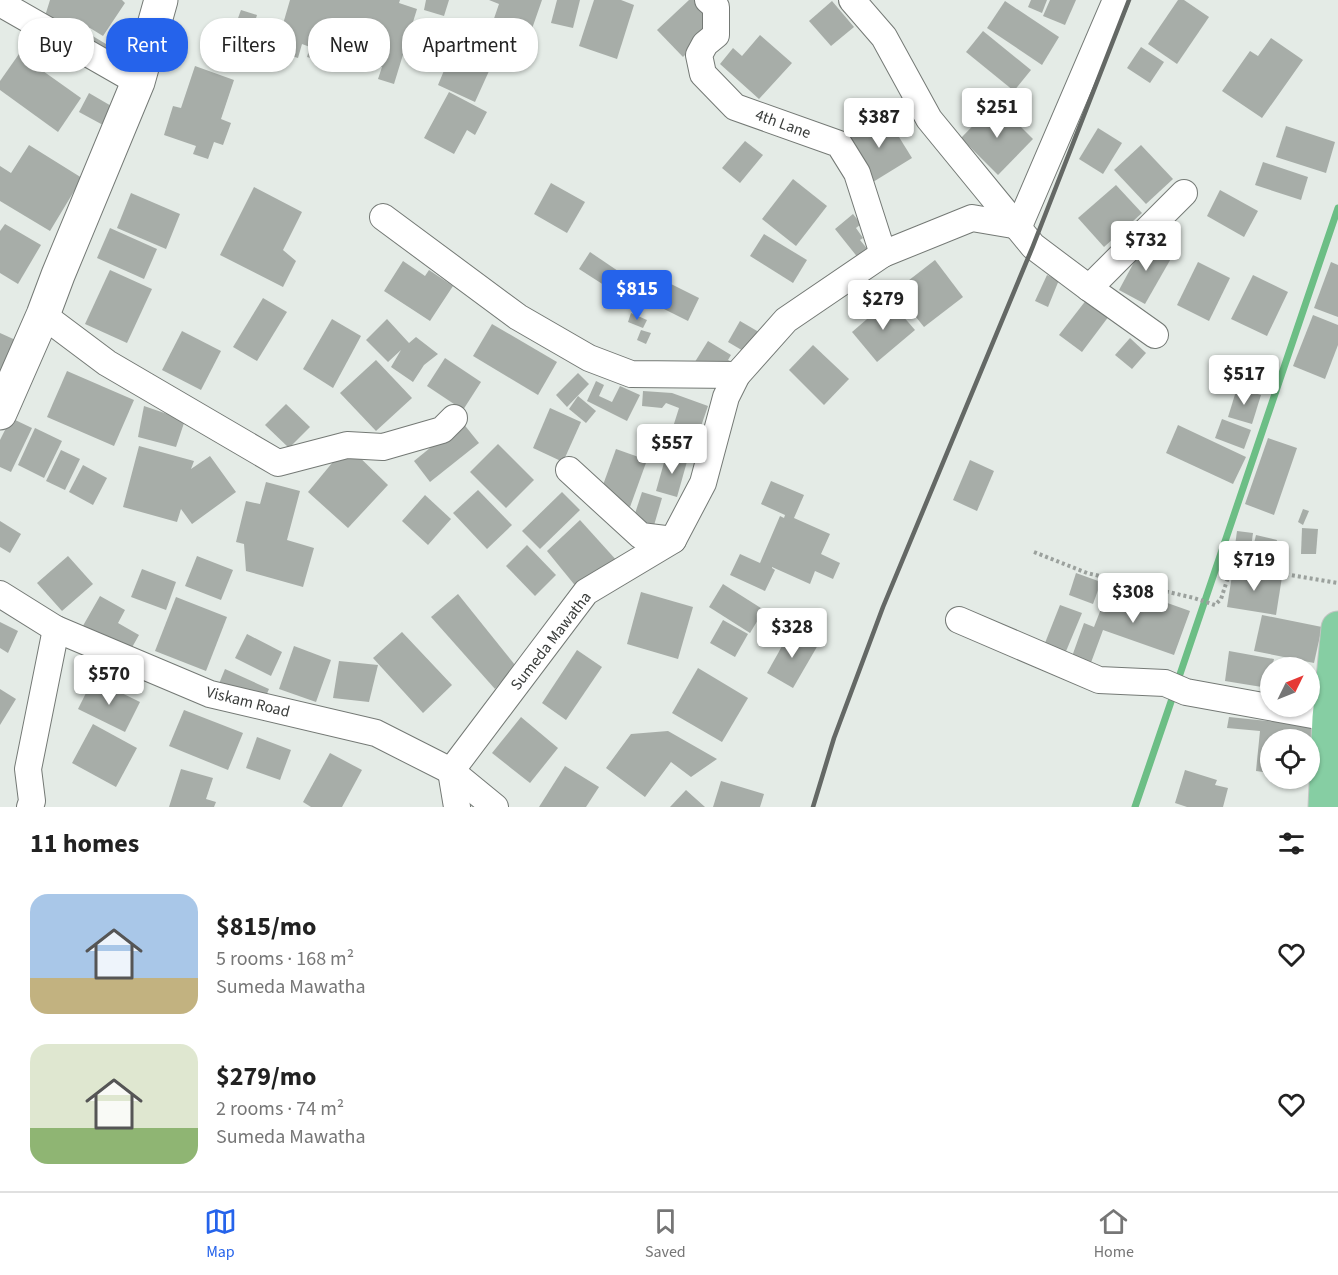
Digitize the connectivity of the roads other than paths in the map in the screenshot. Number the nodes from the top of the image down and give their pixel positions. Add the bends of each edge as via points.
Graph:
1 (161, 0) edge
2 (708, 0) edge
3 (852, 0) edge
4 (1116, 0) edge
5 (0, 3) edge
6 (138, 82) junction
7 (1184, 192) dead end
8 (383, 217) dead end
9 (1019, 226) junction
10 (883, 254) junction
11 (1089, 288) junction
12 (43, 315) junction
13 (1155, 335) dead end
14 (737, 375) junction
15 (0, 412) edge
16 (454, 418) dead end
17 (568, 470) dead end
18 (673, 540) junction
19 (0, 594) edge
20 (959, 620) dead end
21 (1338, 628) edge
22 (56, 629) junction
23 (1329, 718) junction
24 (451, 771) junction
25 (30, 807) edge
26 (457, 807) edge
27 (495, 807) edge
28 (1325, 807) edge

1 - 6 street
2 - 10 street, 4th Lane via 716,7 716,35 699,55 704,74 735,107 839,144 857,173
3 - 9 street via 884,37 929,118
4 - 9 street
5 - 6 street
6 - 12 street
7 - 11 street
8 - 14 street via 518,317 589,358 631,374
9 - 10 street via 972,218
9 - 11 street via 1033,246
10 - 14 street via 786,320
11 - 13 street
12 - 15 street
12 - 16 street via 107,363 278,463 347,445 383,447 442,430
14 - 18 street via 726,398 703,483
17 - 18 street via 641,536
18 - 24 street, Sumeda Mawatha via 586,592
19 - 22 street, Viskam Road
20 - 23 street via 1099,680 1176,688
21 - 23 main road
22 - 24 street, Viskam Road via 210,694 376,733
22 - 25 street via 27,769
23 - 28 main road
24 - 26 street
24 - 27 street, Viskam Road

